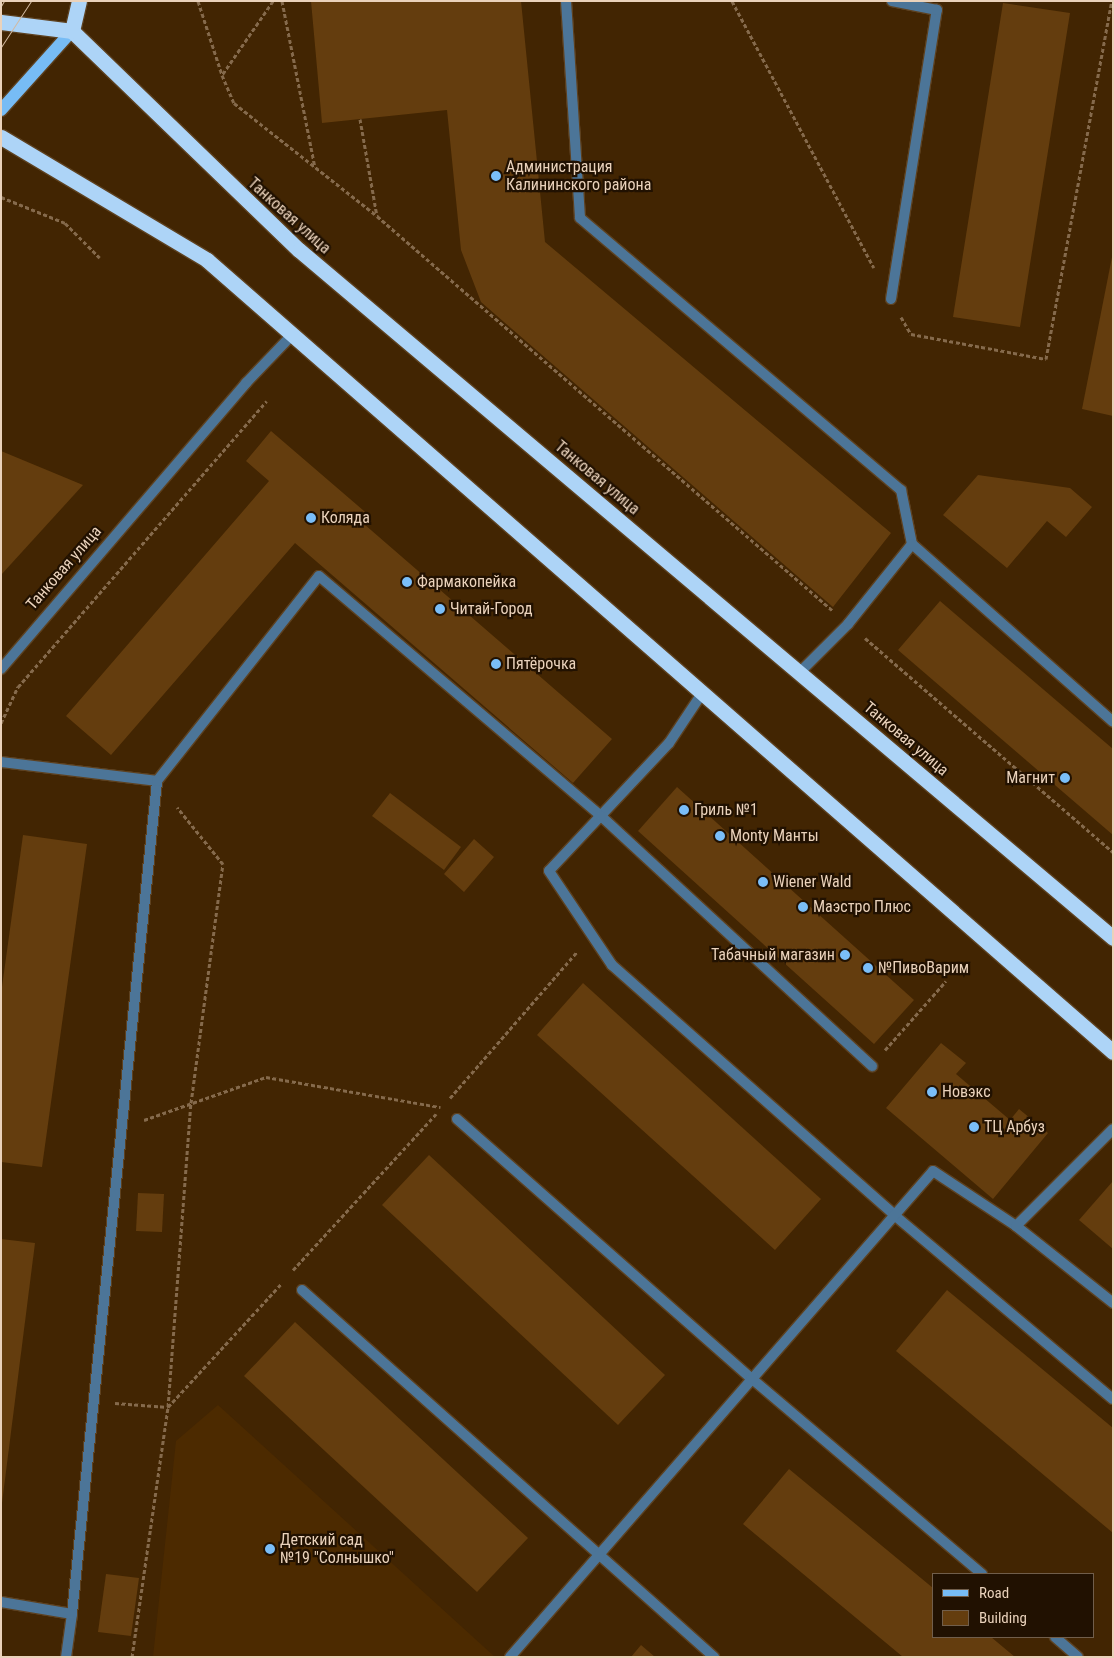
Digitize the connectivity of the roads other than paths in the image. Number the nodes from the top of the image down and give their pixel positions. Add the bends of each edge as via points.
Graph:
1 (79, 1) edge
2 (566, 1) edge
3 (892, 1) edge
4 (1, 22) edge
5 (72, 31) junction
6 (1, 110) edge
7 (1, 136) edge
8 (891, 299) road end
9 (293, 334) junction
10 (912, 544) junction
11 (1, 669) edge
12 (800, 672) junction
13 (703, 692) junction
14 (1113, 722) edge
15 (1, 762) edge
16 (157, 781) junction
17 (601, 816) junction
18 (1113, 938) edge
19 (1113, 1052) edge
20 (872, 1066) road end
21 (457, 1119) road end
22 (1113, 1129) edge
23 (894, 1214) junction
24 (1016, 1226) junction
25 (302, 1290) dead end
26 (1113, 1303) edge
27 (751, 1378) junction
28 (1113, 1399) edge
29 (598, 1554) junction
30 (981, 1573) edge
31 (1, 1602) edge
32 (72, 1614) junction
33 (1056, 1638) edge
34 (66, 1657) edge
35 (510, 1657) edge
36 (714, 1657) edge
37 (1078, 1657) edge

1 - 5 highway
2 - 10 street via 580,218 901,490
3 - 8 street via 937,10
4 - 5 highway
5 - 6 main road
5 - 12 highway, Танковая улица via 299,250
7 - 9 highway via 207,260
9 - 11 street, Танковая улица via 246,383
9 - 13 highway
10 - 12 street via 848,624
10 - 14 street
12 - 18 highway, Танковая улица
13 - 17 street via 669,743
13 - 19 highway
15 - 16 street
16 - 17 street via 319,576
16 - 32 street via 119,1128
17 - 20 street
17 - 23 street via 549,871 612,964
21 - 27 street
22 - 24 street
23 - 24 street via 933,1171
23 - 27 street
23 - 28 street
24 - 26 street
25 - 29 street
27 - 29 street
27 - 30 street
29 - 35 street
29 - 36 street
31 - 32 street
32 - 34 street
33 - 37 street

